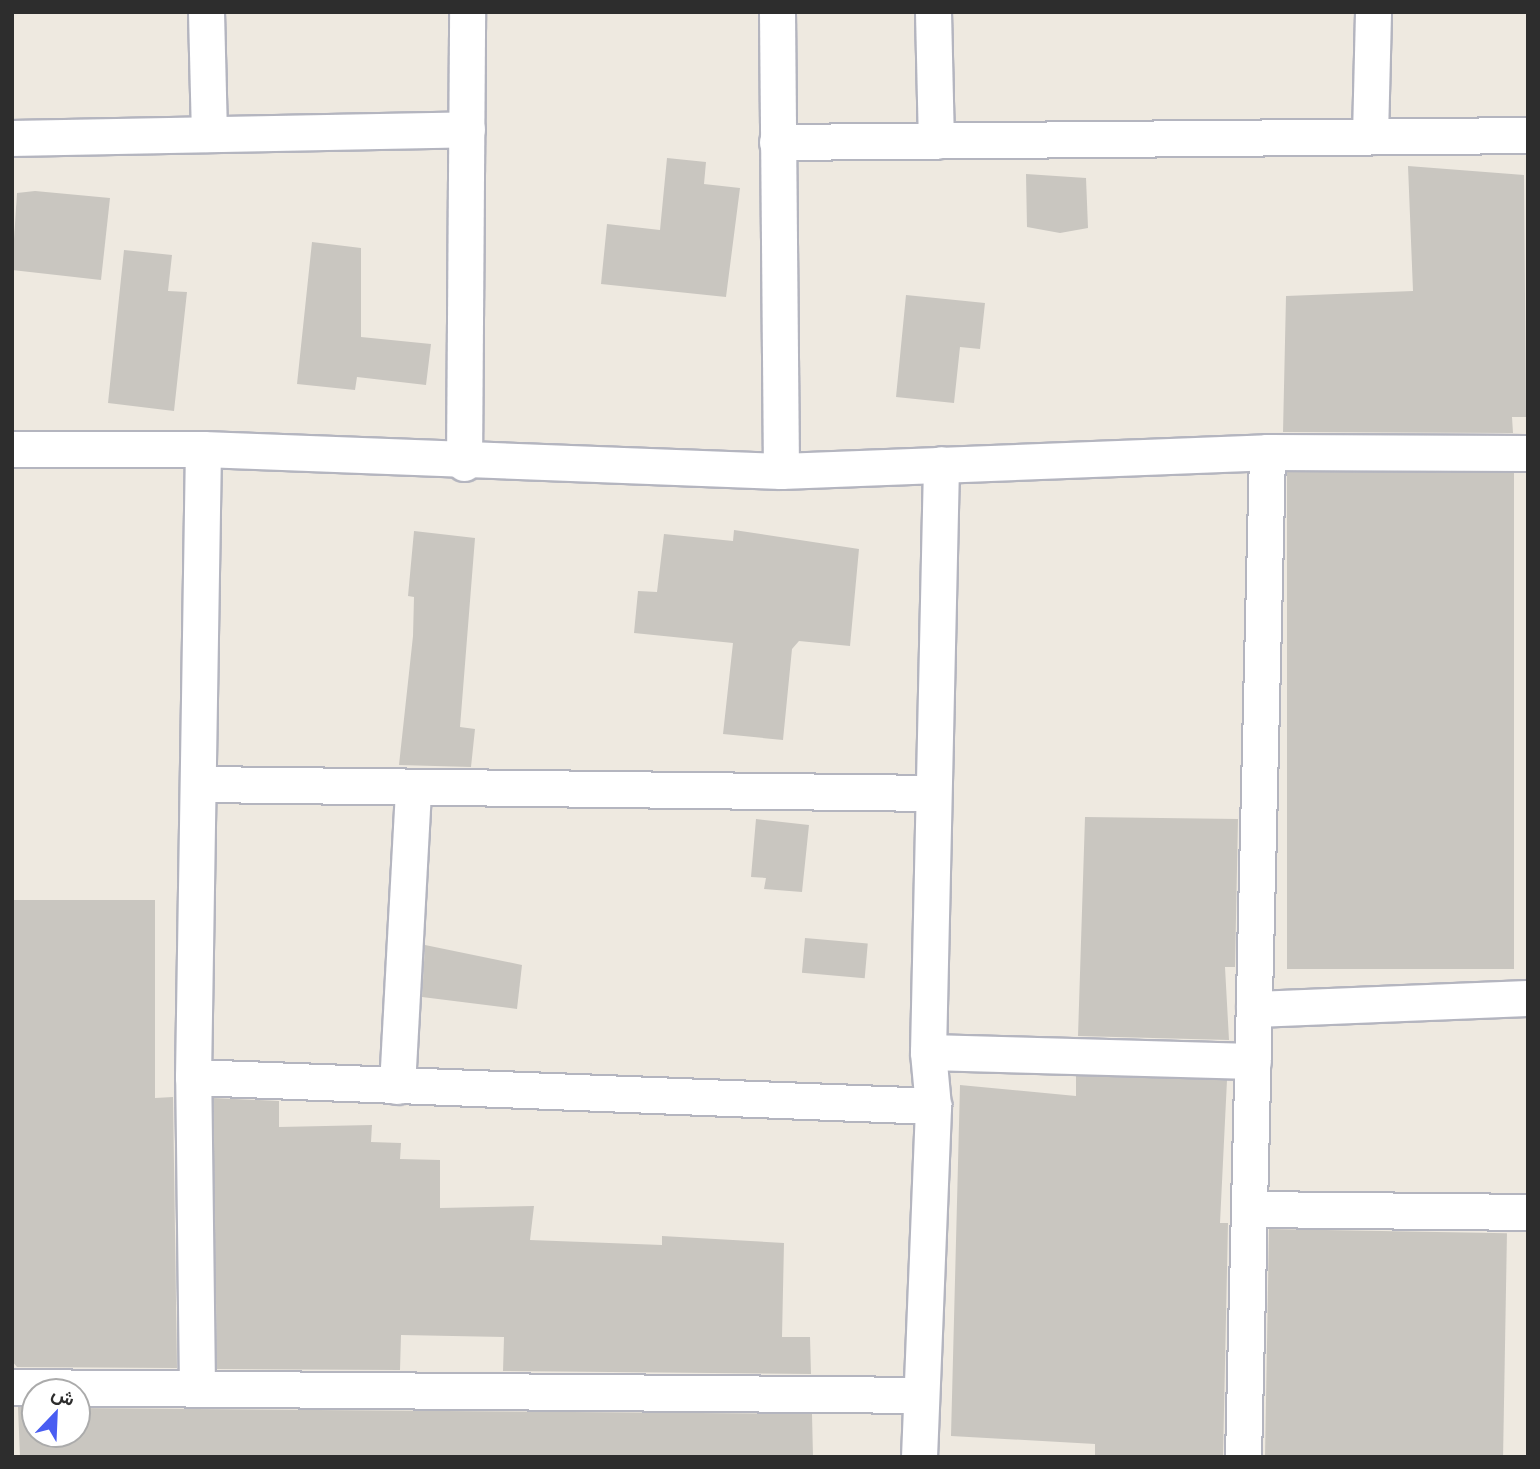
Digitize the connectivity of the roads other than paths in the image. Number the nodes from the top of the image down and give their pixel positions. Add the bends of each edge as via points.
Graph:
1 (206, 12) edge
2 (467, 12) edge
3 (777, 12) edge
4 (933, 12) edge
5 (1373, 12) edge
6 (467, 129) junction
7 (209, 134) junction
8 (1528, 135) edge
9 (1370, 136) junction
10 (12, 138) edge
11 (936, 141) junction
12 (777, 142) junction
13 (12, 449) edge
14 (203, 449) junction
15 (1267, 452) junction
16 (1528, 453) edge
17 (464, 463) junction
18 (941, 464) junction
19 (781, 471) junction
20 (199, 784) junction
21 (413, 787) junction
22 (933, 793) junction
23 (1528, 998) edge
24 (1254, 1009) junction
25 (928, 1052) junction
26 (1253, 1061) junction
27 (193, 1077) junction
28 (397, 1086) junction
29 (933, 1107) junction
30 (1249, 1209) junction
31 (1528, 1212) edge
32 (12, 1387) edge
33 (197, 1388) junction
34 (920, 1395) junction
35 (919, 1457) edge
36 (1243, 1457) edge

1 - 7 street
2 - 6 street
3 - 12 street
4 - 11 street
5 - 9 street
6 - 7 street
6 - 17 street
7 - 10 street
8 - 9 street
9 - 11 street
11 - 12 street
12 - 19 street
13 - 14 street
14 - 17 street
14 - 20 street
15 - 16 street
15 - 18 street
15 - 24 street
17 - 19 street
18 - 19 street
18 - 22 street
20 - 21 street
20 - 27 street
21 - 22 street
21 - 28 street
22 - 25 street
23 - 24 street
24 - 26 street
25 - 26 street
25 - 29 street
26 - 30 street
27 - 28 street
27 - 33 street
28 - 29 street
29 - 34 street
30 - 31 street
30 - 36 street
32 - 33 street
33 - 34 street
34 - 35 street

